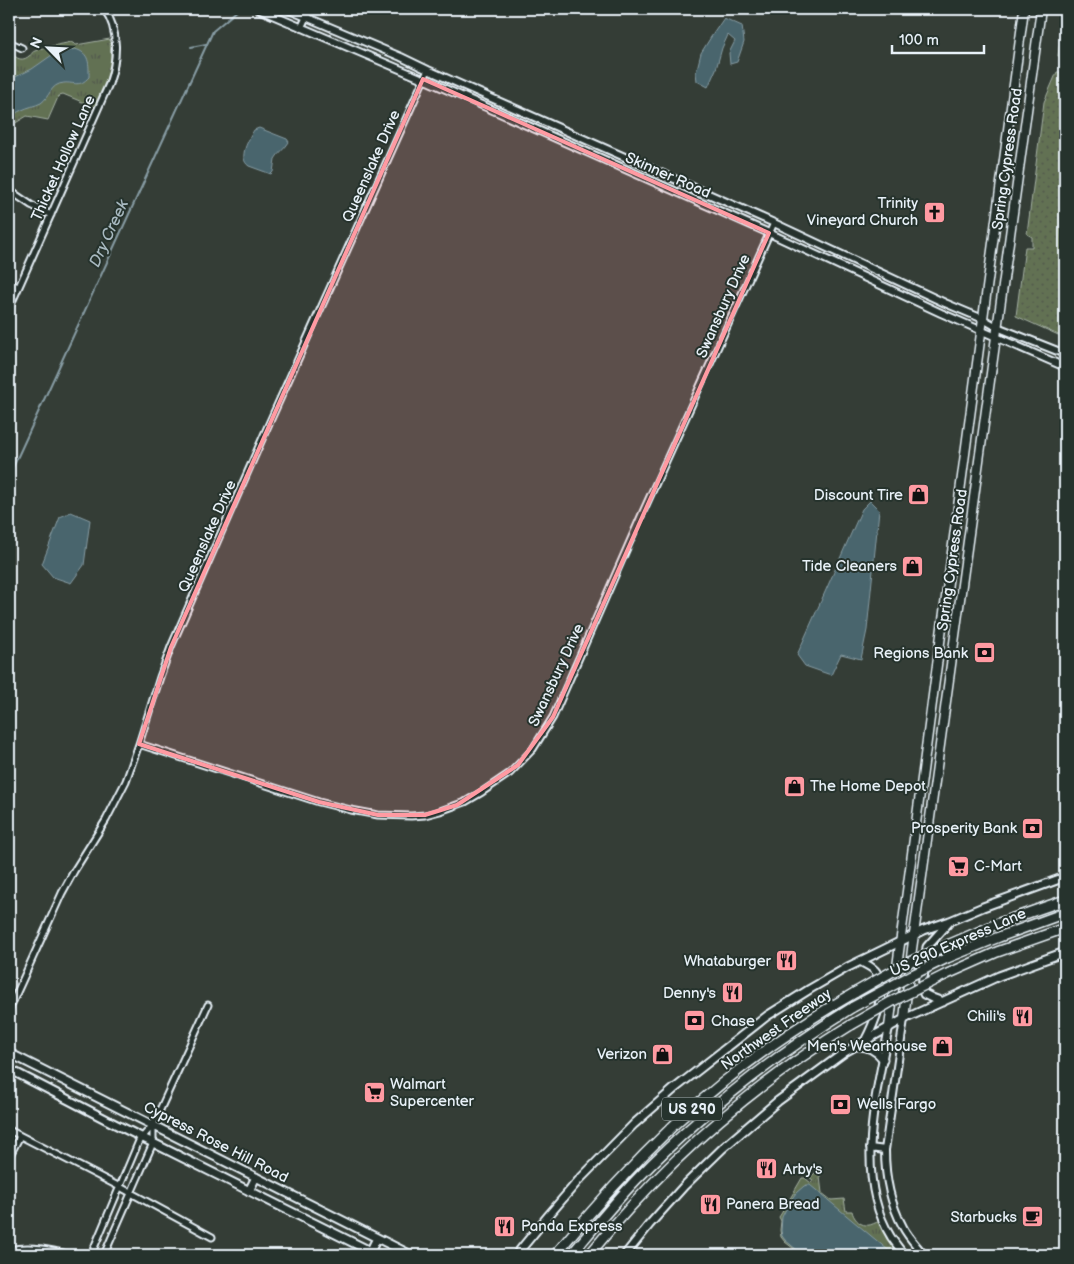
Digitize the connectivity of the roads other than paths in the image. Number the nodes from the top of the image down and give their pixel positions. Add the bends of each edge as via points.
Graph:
1 (114, 9) edge
2 (258, 9) edge
3 (287, 9) edge
4 (310, 9) edge
5 (1024, 9) edge
6 (1041, 9) edge
7 (106, 11) edge
8 (306, 18) junction
9 (301, 28) junction
10 (9, 42) edge
11 (22, 48) dead end
12 (428, 70) junction
13 (423, 80) junction
14 (663, 174) junction
15 (1002, 177) junction
16 (1018, 179) junction
17 (658, 184) junction
18 (9, 190) edge
19 (51, 215) junction
20 (774, 223) junction
21 (769, 233) junction
22 (859, 263) junction
23 (855, 273) junction
24 (9, 283) edge
25 (18, 287) junction
26 (9, 309) edge
27 (984, 319) junction
28 (998, 327) junction
29 (982, 331) junction
30 (996, 338) junction
31 (1065, 354) edge
32 (1065, 368) edge
33 (961, 483) junction
34 (976, 488) junction
35 (946, 600) junction
36 (960, 601) junction
37 (139, 744) junction
38 (926, 751) junction
39 (939, 751) junction
40 (1065, 877) edge
41 (1065, 900) edge
42 (1065, 913) edge
43 (950, 921) junction
44 (1065, 928) edge
45 (1052, 933) junction
46 (1065, 933) edge
47 (914, 935) junction
48 (900, 942) junction
49 (1065, 952) edge
50 (860, 961) junction
51 (943, 1002) junction
52 (208, 1005) dead end
53 (9, 1010) edge
54 (904, 1019) junction
55 (889, 1027) junction
56 (862, 1044) junction
57 (9, 1053) edge
58 (883, 1059) junction
59 (9, 1069) edge
60 (153, 1125) junction
61 (9, 1130) edge
62 (20, 1136) junction
63 (142, 1137) junction
64 (152, 1143) junction
65 (870, 1148) junction
66 (885, 1150) junction
67 (10, 1155) dead end
68 (256, 1177) junction
69 (120, 1187) junction
70 (249, 1191) junction
71 (131, 1193) junction
72 (212, 1237) dead end
73 (377, 1238) junction
74 (918, 1247) junction
75 (9, 1250) edge
76 (370, 1252) junction
77 (71, 1255) edge
78 (91, 1255) edge
79 (104, 1255) edge
80 (378, 1255) edge
81 (411, 1255) edge
82 (516, 1255) edge
83 (555, 1255) edge
84 (571, 1255) edge
85 (589, 1255) edge
86 (625, 1255) edge
87 (905, 1255) edge
88 (924, 1255) edge

1 - 7 street
2 - 9 street, Skinner Road
3 - 8 street, Skinner Road
4 - 8 street
5 - 15 main road, Spring Cypress Road
6 - 16 main road, Spring Cypress Road
7 - 19 street, Thicket Hollow Lane via 116,43 115,66 110,84
8 - 9 street
8 - 12 street, Skinner Road
9 - 13 street, Skinner Road
10 - 11 street
12 - 13 street, Queenslake Drive
12 - 14 street, Skinner Road
13 - 17 street, Skinner Road
13 - 37 street, Queenslake Drive via 174,640
14 - 17 street
14 - 20 street, Skinner Road
15 - 16 main road
15 - 27 main road, Spring Cypress Road
16 - 28 main road, Spring Cypress Road
17 - 21 street, Skinner Road
18 - 19 street
19 - 25 street, Thicket Hollow Lane
20 - 21 street, Swansbury Drive
20 - 22 street, Skinner Road
21 - 23 street, Skinner Road
21 - 37 street, Swansbury Drive via 553,716 533,749 502,779 465,802 440,811 411,816 378,816 318,802
22 - 23 street
22 - 27 street, Skinner Road
23 - 29 street, Skinner Road
24 - 25 street
25 - 26 street, Thicket Hollow Lane
27 - 28 street, Skinner Road
27 - 29 main road, Spring Cypress Road
28 - 30 main road, Spring Cypress Road
28 - 31 street, Skinner Road
29 - 30 street, Skinner Road
29 - 33 main road, Spring Cypress Road
30 - 32 street, Skinner Road
30 - 34 main road, Spring Cypress Road
33 - 34 main road
33 - 35 main road, Spring Cypress Road
34 - 36 main road, Spring Cypress Road
35 - 36 main road
35 - 38 main road, Spring Cypress Road
36 - 39 main road, Spring Cypress Road
37 - 53 street, Queenslake Drive via 126,782 62,893
38 - 39 main road
38 - 48 main road, Spring Cypress Road
39 - 47 main road, Spring Cypress Road
40 - 43 main road
41 - 83 highway, Northwest Freeway / US 290, bridge via 1009,919 907,963 789,1034 674,1125 603,1198
42 - 84 highway, US 290 Express Lane, bridge via 948,958 816,1030 705,1114 634,1181
43 - 47 main road
43 - 51 main road via 927,947 922,987 924,994
44 - 45 highway, US 290
45 - 46 highway
45 - 85 highway, US 290, bridge via 998,952 907,993 827,1040 778,1074 688,1148 651,1184
47 - 48 main road
47 - 54 main road, Spring Cypress Road
48 - 50 main road
48 - 55 main road, Spring Cypress Road
49 - 51 main road via 999,976
50 - 56 main road via 876,971 881,983 874,1024
50 - 82 main road via 767,1016 674,1089 578,1181
51 - 54 main road
52 - 60 street
54 - 55 main road
54 - 66 street, Spring Cypress Road
55 - 56 main road
55 - 58 street, Spring Cypress Road
56 - 58 main road
56 - 86 main road via 778,1101 723,1148 684,1186
57 - 60 main road, Cypress Rose Hill Road
58 - 65 street, Spring Cypress Road
59 - 63 main road, Cypress Rose Hill Road
60 - 63 street
60 - 64 street
60 - 68 main road, Cypress Rose Hill Road
61 - 62 street
62 - 67 street
62 - 69 street
63 - 64 main road, Cypress Rose Hill Road
63 - 69 street
64 - 70 main road, Cypress Rose Hill Road
64 - 71 street
65 - 66 street
65 - 87 street, Spring Cypress Road via 871,1180 880,1213 890,1236
66 - 74 street, Spring Cypress Road via 894,1208 903,1228
68 - 70 main road
68 - 73 main road, Cypress Rose Hill Road
69 - 71 street
69 - 78 street
70 - 76 main road, Cypress Rose Hill Road
71 - 72 street
71 - 79 street
73 - 76 main road
73 - 81 main road, Cypress Rose Hill Road
74 - 87 street
74 - 88 street, Spring Cypress Road
75 - 77 street via 34,1248
76 - 80 main road, Cypress Rose Hill Road

